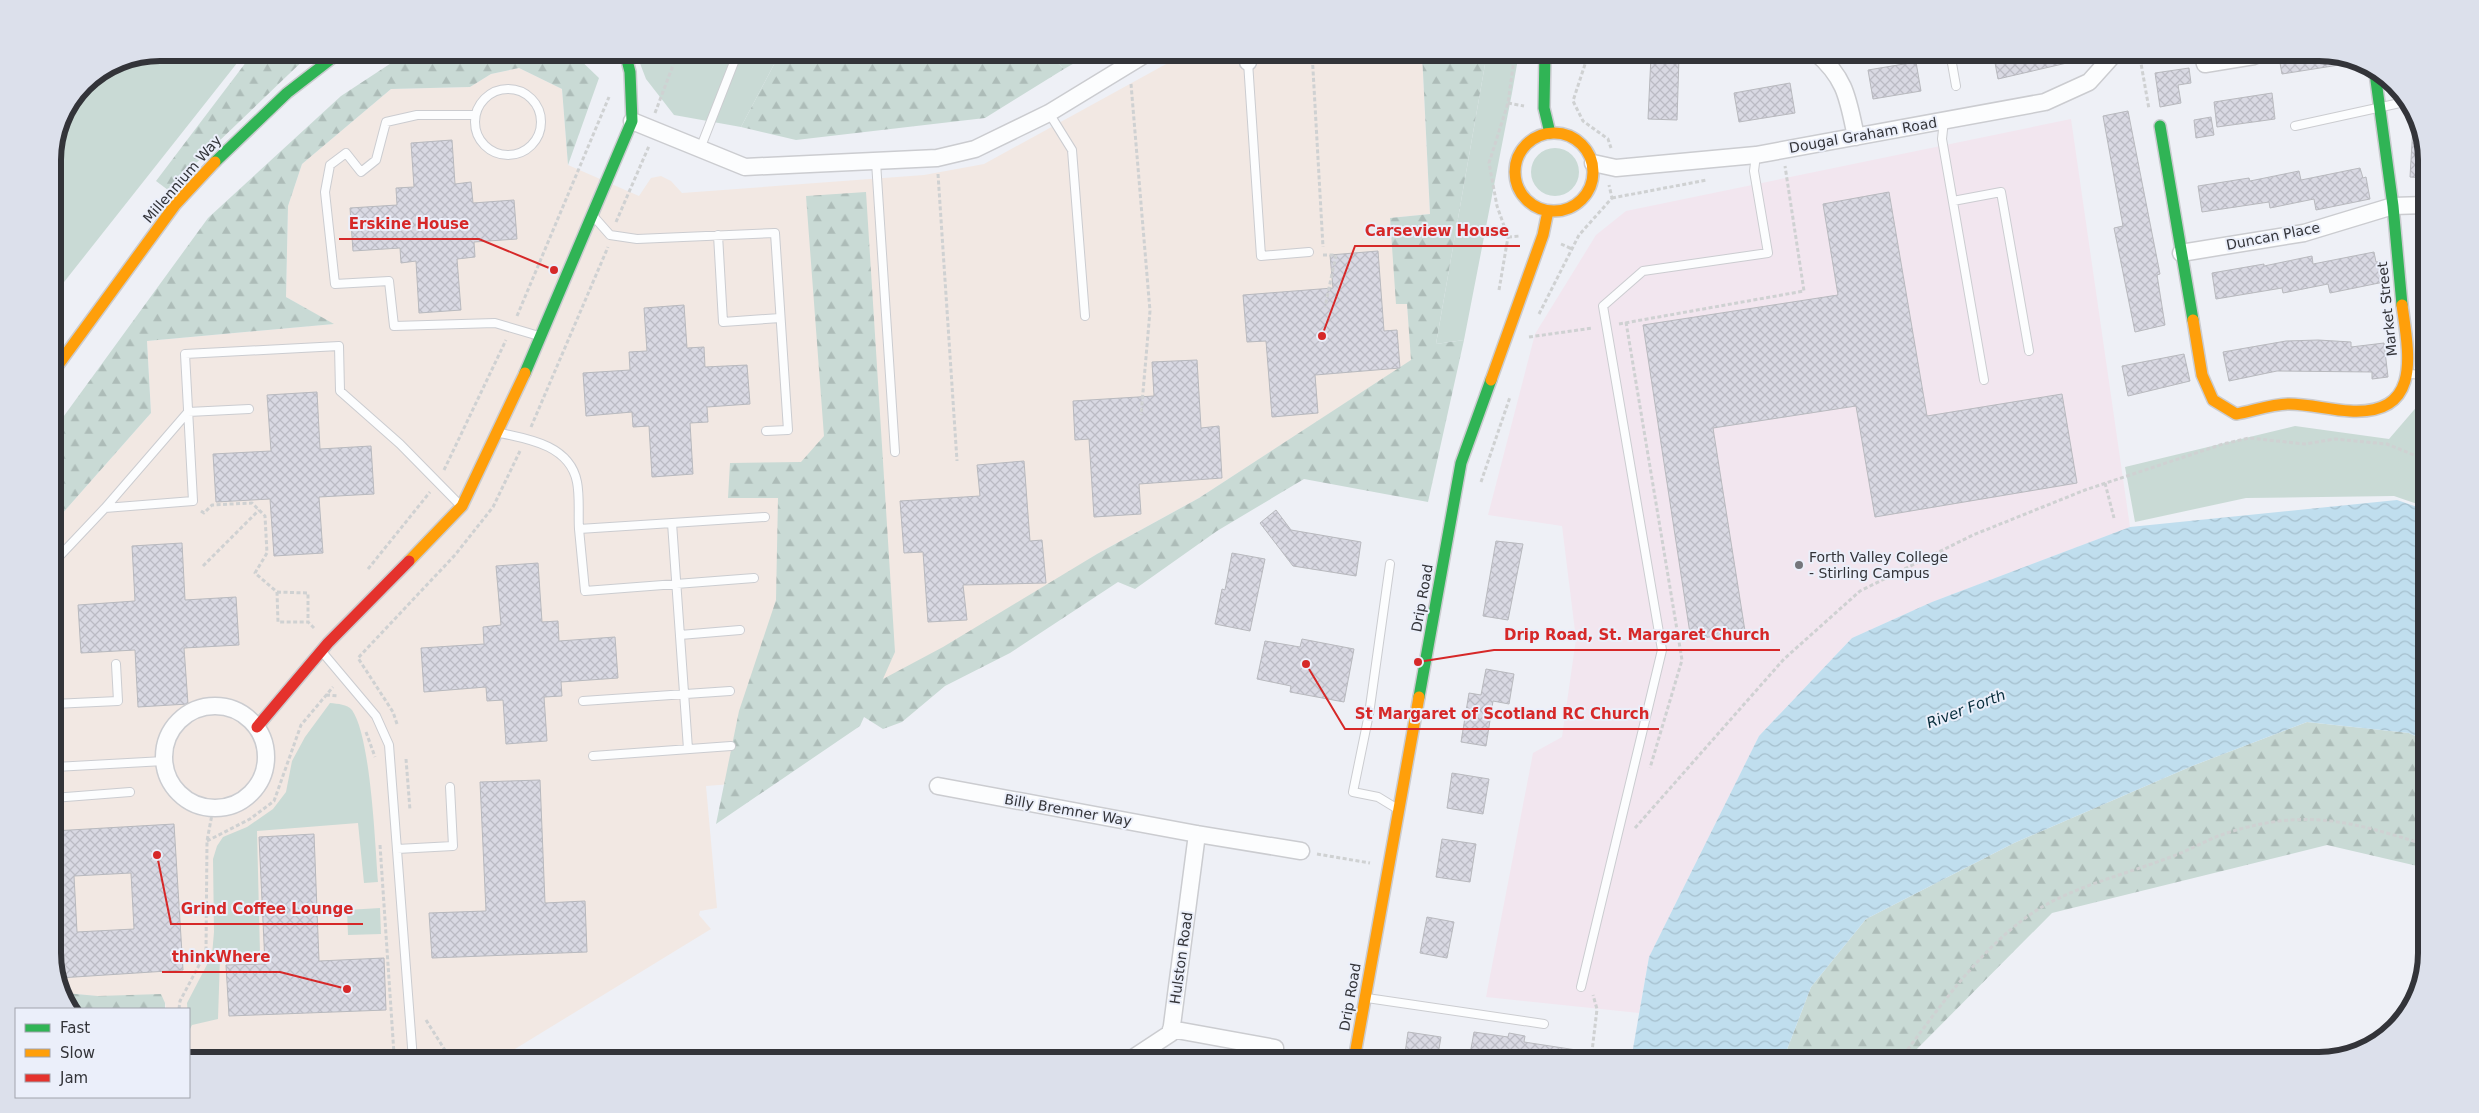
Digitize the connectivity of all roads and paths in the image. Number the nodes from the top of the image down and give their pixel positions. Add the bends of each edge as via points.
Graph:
1 (328, 61) edge
2 (623, 61) edge
3 (627, 61) edge
4 (675, 61) edge
5 (734, 61) edge
6 (1133, 61) edge
7 (1248, 61) edge
8 (1312, 61) edge
9 (1514, 61) edge
10 (1545, 61) edge
11 (1825, 61) edge
12 (1952, 61) edge
13 (2110, 61) edge
14 (2140, 61) edge
15 (2204, 61) edge
16 (2223, 61) edge
17 (1130, 63) junction
18 (630, 72) junction
19 (2376, 80) edge
20 (1956, 86) dead end
21 (2399, 103) edge
22 (631, 104) junction
23 (2380, 108) junction
24 (1049, 113) junction
25 (476, 115) junction
26 (1944, 120) junction
27 (632, 121) junction
28 (2160, 126) joint
29 (2294, 126) dead end
30 (654, 130) junction
31 (1550, 133) junction
32 (1856, 136) junction
33 (700, 149) junction
34 (1756, 155) junction
35 (938, 158) junction
36 (876, 162) junction
37 (1593, 163) junction
38 (1785, 166) dead end
39 (1952, 201) junction
40 (2418, 205) edge
41 (2393, 206) junction
42 (1548, 211) junction
43 (592, 216) junction
44 (610, 235) junction
45 (718, 235) junction
46 (1309, 252) dead end
47 (2181, 252) junction
48 (1496, 298) dead end
49 (1325, 307) dead end
50 (1086, 316) dead end
51 (780, 318) junction
52 (1606, 326) junction
53 (512, 328) junction
54 (541, 337) junction
55 (1529, 337) dead end
56 (2029, 351) dead end
57 (61, 361) edge
58 (2407, 374) junction
59 (2418, 375) edge
60 (1984, 380) dead end
61 (249, 409) dead end
62 (188, 412) junction
63 (1141, 415) dead end
64 (766, 431) dead end
65 (498, 432) junction
66 (526, 438) junction
67 (895, 452) dead end
68 (2418, 457) edge
69 (957, 461) dead end
70 (438, 483) junction
71 (2106, 483) junction
72 (193, 501) junction
73 (462, 506) junction
74 (105, 508) junction
75 (259, 510) junction
76 (765, 517) dead end
77 (2114, 518) dead end
78 (672, 523) junction
79 (579, 529) junction
80 (61, 555) edge
81 (1390, 564) dead end
82 (203, 566) dead end
83 (364, 574) dead end
84 (754, 578) dead end
85 (676, 584) junction
86 (277, 592) junction
87 (308, 622) junction
88 (740, 630) dead end
89 (680, 635) junction
90 (325, 647) junction
91 (358, 658) junction
92 (116, 664) dead end
93 (342, 676) junction
94 (730, 691) dead end
95 (684, 694) junction
96 (326, 695) junction
97 (346, 698) dead end
98 (583, 701) dead end
99 (61, 704) edge
100 (257, 727) junction
101 (365, 730) dead end
102 (398, 730) dead end
103 (731, 746) dead end
104 (688, 749) junction
105 (593, 756) dead end
106 (405, 757) dead end
107 (164, 761) junction
108 (375, 766) dead end
109 (61, 767) edge
110 (938, 786) dead end
111 (450, 787) dead end
112 (130, 792) dead end
113 (61, 797) edge
114 (213, 809) junction
115 (1397, 809) junction
116 (1632, 831) dead end
117 (1198, 834) junction
118 (207, 842) junction
119 (2418, 843) edge
120 (380, 844) dead end
121 (413, 848) junction
122 (397, 849) junction
123 (1301, 851) joint
124 (1387, 866) junction
125 (1591, 986) dead end
126 (1581, 987) dead end
127 (1365, 998) junction
128 (179, 1008) edge
129 (425, 1012) dead end
130 (1544, 1024) dead end
131 (1171, 1029) junction
132 (1275, 1048) joint
133 (394, 1052) edge
134 (412, 1052) edge
135 (446, 1052) edge
136 (1142, 1052) edge
137 (1295, 1052) edge
138 (1355, 1052) edge
139 (1592, 1052) edge
140 (1906, 1052) edge

1 - 57 street, Millennium Way via 241,135 175,205
2 - 18 street
3 - 18 street
4 - 30 path via 654,115
5 - 33 lane
6 - 17 street
7 - 46 lane via 1261,256
8 - 49 path via 1323,257 1336,255
9 - 48 path via 1508,103 1490,163 1496,206 1508,236
10 - 31 street via 1544,108
11 - 32 street via 1846,91
12 - 20 lane
13 - 26 street, Dougal Graham Road via 2089,82 2045,102
14 - 28 path via 2147,106
15 - 16 street via 2205,64
17 - 24 street
17 - 63 path via 1150,311
18 - 22 street
19 - 23 street, Market Street
21 - 23 lane
22 - 27 street
22 - 53 path via 608,96
23 - 29 lane
23 - 41 street, Market Street
24 - 35 street via 975,149
24 - 50 lane via 1072,150
25 - 25 lane via 480,104 491,93 517,89 527,94 538,107 542,118 541,130 527,150 516,155 504,155 484,145 478,136
25 - 53 lane via 417,115 386,122 376,160 361,172 346,153 330,165 325,192 335,284 389,281 394,326 495,323
26 - 32 street, Dougal Graham Road
26 - 39 lane via 1942,139
27 - 30 street
27 - 43 street
28 - 47 street, Market Street
30 - 33 street
30 - 44 path via 648,151
31 - 37 street via 1572,137 1588,152
31 - 42 street via 1527,143 1515,165 1515,178 1526,200
32 - 34 street, Dougal Graham Road
33 - 36 street via 745,167
34 - 37 street, Dougal Graham Road via 1616,168
34 - 52 lane via 1754,171 1768,254 1642,271 1603,306
35 - 36 street
35 - 69 path
36 - 67 lane
37 - 42 street via 1594,176 1583,199 1573,207
38 - 52 path via 1804,290
39 - 56 lane via 2001,192
39 - 60 lane
40 - 41 street, Duncan Place
41 - 47 street, Duncan Place via 2304,233
41 - 58 street, Market Street via 2398,287 2407,340
42 - 115 street, Drip Road via 1543,235 1461,463
43 - 44 lane
43 - 54 street
44 - 45 lane via 637,240
44 - 66 path via 608,247
45 - 51 lane via 775,233
45 - 51 lane via 723,322
47 - 58 street, Market Street via 2202,375 2213,400 2236,414 2288,404 2378,410 2400,395
51 - 64 lane via 788,430
52 - 55 path
52 - 126 lane via 1662,650
53 - 54 lane
53 - 70 path
54 - 65 street
58 - 59 lane
61 - 62 lane
62 - 70 lane via 185,354 339,346 340,392 400,444
62 - 72 lane
62 - 74 lane
65 - 66 lane
65 - 73 street
66 - 79 lane via 549,447 566,459 577,481
66 - 91 path via 493,507 455,555
68 - 71 path via 2387,444 2335,439 2304,444 2249,438
70 - 73 lane
70 - 83 path
71 - 77 path
71 - 116 path via 1973,534 1860,590 1784,659
72 - 74 lane
72 - 75 path via 204,513 212,505 252,503
73 - 90 street
74 - 80 lane
75 - 82 path
75 - 86 path via 265,516 267,553 255,573
76 - 78 lane
78 - 79 lane
78 - 85 lane
79 - 85 lane via 585,591
81 - 115 lane via 1369,714 1353,792 1378,797
84 - 85 lane
85 - 89 lane
86 - 87 path via 308,593
86 - 87 path via 278,622
87 - 90 path
88 - 89 lane
89 - 95 lane
90 - 93 lane
90 - 100 street
91 - 93 path
91 - 102 path via 393,712
92 - 99 lane via 118,701
93 - 96 path
93 - 122 lane via 376,716 389,745
94 - 95 lane
95 - 98 lane
95 - 104 lane
96 - 97 path
96 - 118 path via 301,725 274,801 250,819
100 - 107 street via 234,710 220,706 202,707 186,714 170,733
100 - 114 street via 266,751 265,769 258,785 246,798 230,806
101 - 108 path
103 - 104 lane
104 - 105 lane
106 - 121 path
107 - 109 lane
107 - 114 street via 172,786 180,795 195,805
110 - 117 street, Billy Bremner Way
111 - 121 lane via 453,846
112 - 113 lane
114 - 118 path
115 - 124 street, Drip Road
117 - 123 street, Billy Bremner Way
117 - 131 street, Hulston Road
118 - 128 path via 206,952
119 - 140 path via 2352,822 2304,818 2265,822 2229,832 2176,856 2056,899 2020,923 1979,960
120 - 133 path
121 - 122 lane
122 - 134 lane
123 - 124 path
124 - 127 street, Drip Road
125 - 139 path via 1597,1009
127 - 130 lane
127 - 138 street, Drip Road
129 - 135 path via 426,1022
131 - 132 street
131 - 136 street via 1171,1033
132 - 137 path

